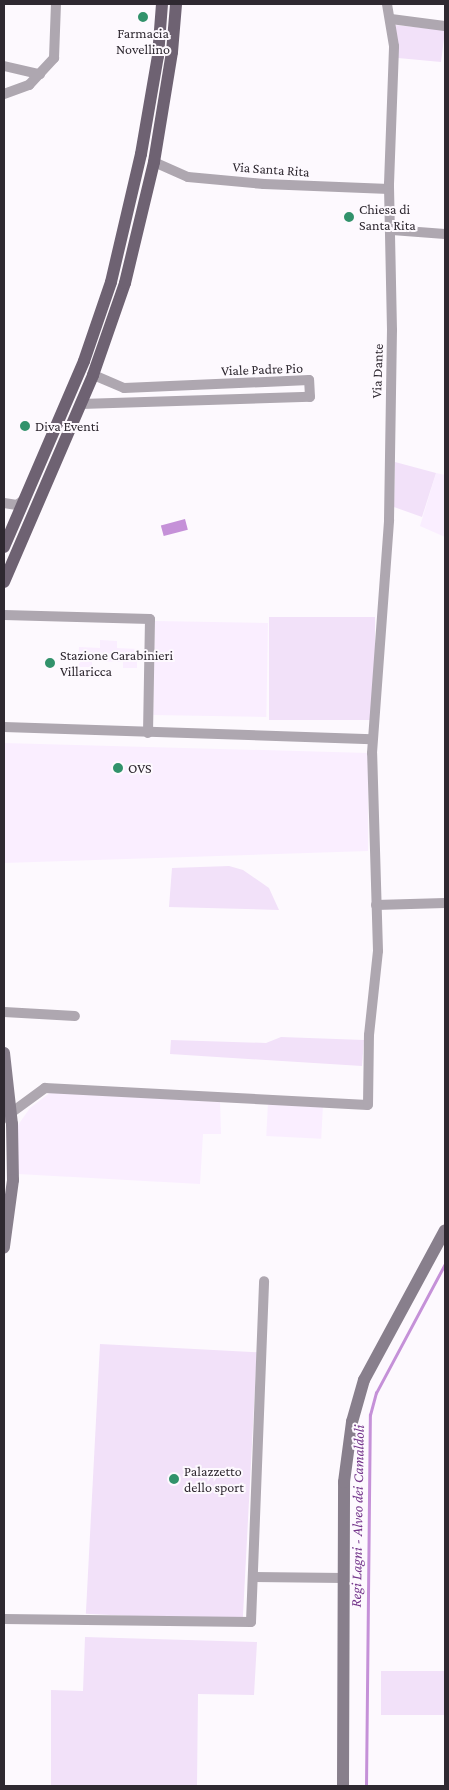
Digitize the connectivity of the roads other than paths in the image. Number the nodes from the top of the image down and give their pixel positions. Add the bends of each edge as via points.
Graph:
1 (56, 4) edge
2 (162, 4) edge
3 (176, 4) edge
4 (387, 4) edge
5 (391, 19) junction
6 (445, 26) edge
7 (4, 66) edge
8 (40, 74) junction
9 (4, 94) edge
10 (154, 162) junction
11 (389, 188) junction
12 (392, 230) junction
13 (445, 234) edge
14 (93, 375) junction
15 (81, 404) junction
16 (26, 499) junction
17 (4, 503) edge
18 (4, 543) edge
19 (5, 575) edge
20 (4, 615) edge
21 (4, 727) edge
22 (148, 732) junction
23 (372, 739) junction
24 (445, 903) edge
25 (376, 905) junction
26 (4, 1012) edge
27 (76, 1016) dead end
28 (4, 1054) edge
29 (7, 1117) edge
30 (445, 1230) edge
31 (4, 1247) edge
32 (264, 1281) dead end
33 (253, 1577) junction
34 (344, 1578) junction
35 (4, 1619) edge
36 (343, 1786) edge

1 - 8 street via 54,58
2 - 16 main road via 158,56 141,154 111,282 84,362
3 - 10 main road
4 - 5 street, Via Dante
5 - 6 street
5 - 11 street, Via Dante via 394,46
7 - 8 street
8 - 9 street via 29,85
10 - 11 street, Via Santa Rita via 188,177 264,184
10 - 14 main road via 125,283
11 - 12 street, Via Dante
12 - 13 street
12 - 23 street, Via Dante via 388,520
14 - 15 main road
14 - 15 street, Viale Padre Pio via 124,388 309,380 310,397
15 - 19 main road
16 - 17 street via 17,505
16 - 18 main road
18 - 19 main road
20 - 22 street via 150,619
21 - 22 street
22 - 23 street
23 - 25 street, Via Dante
24 - 25 street
25 - 29 street, Via Dante via 378,951 369,1035 368,1105 46,1088
26 - 27 street
28 - 29 street
29 - 31 street via 13,1180
30 - 34 street via 364,1380 352,1422 344,1482
32 - 33 street
33 - 34 street
33 - 35 street via 251,1622
34 - 36 street

